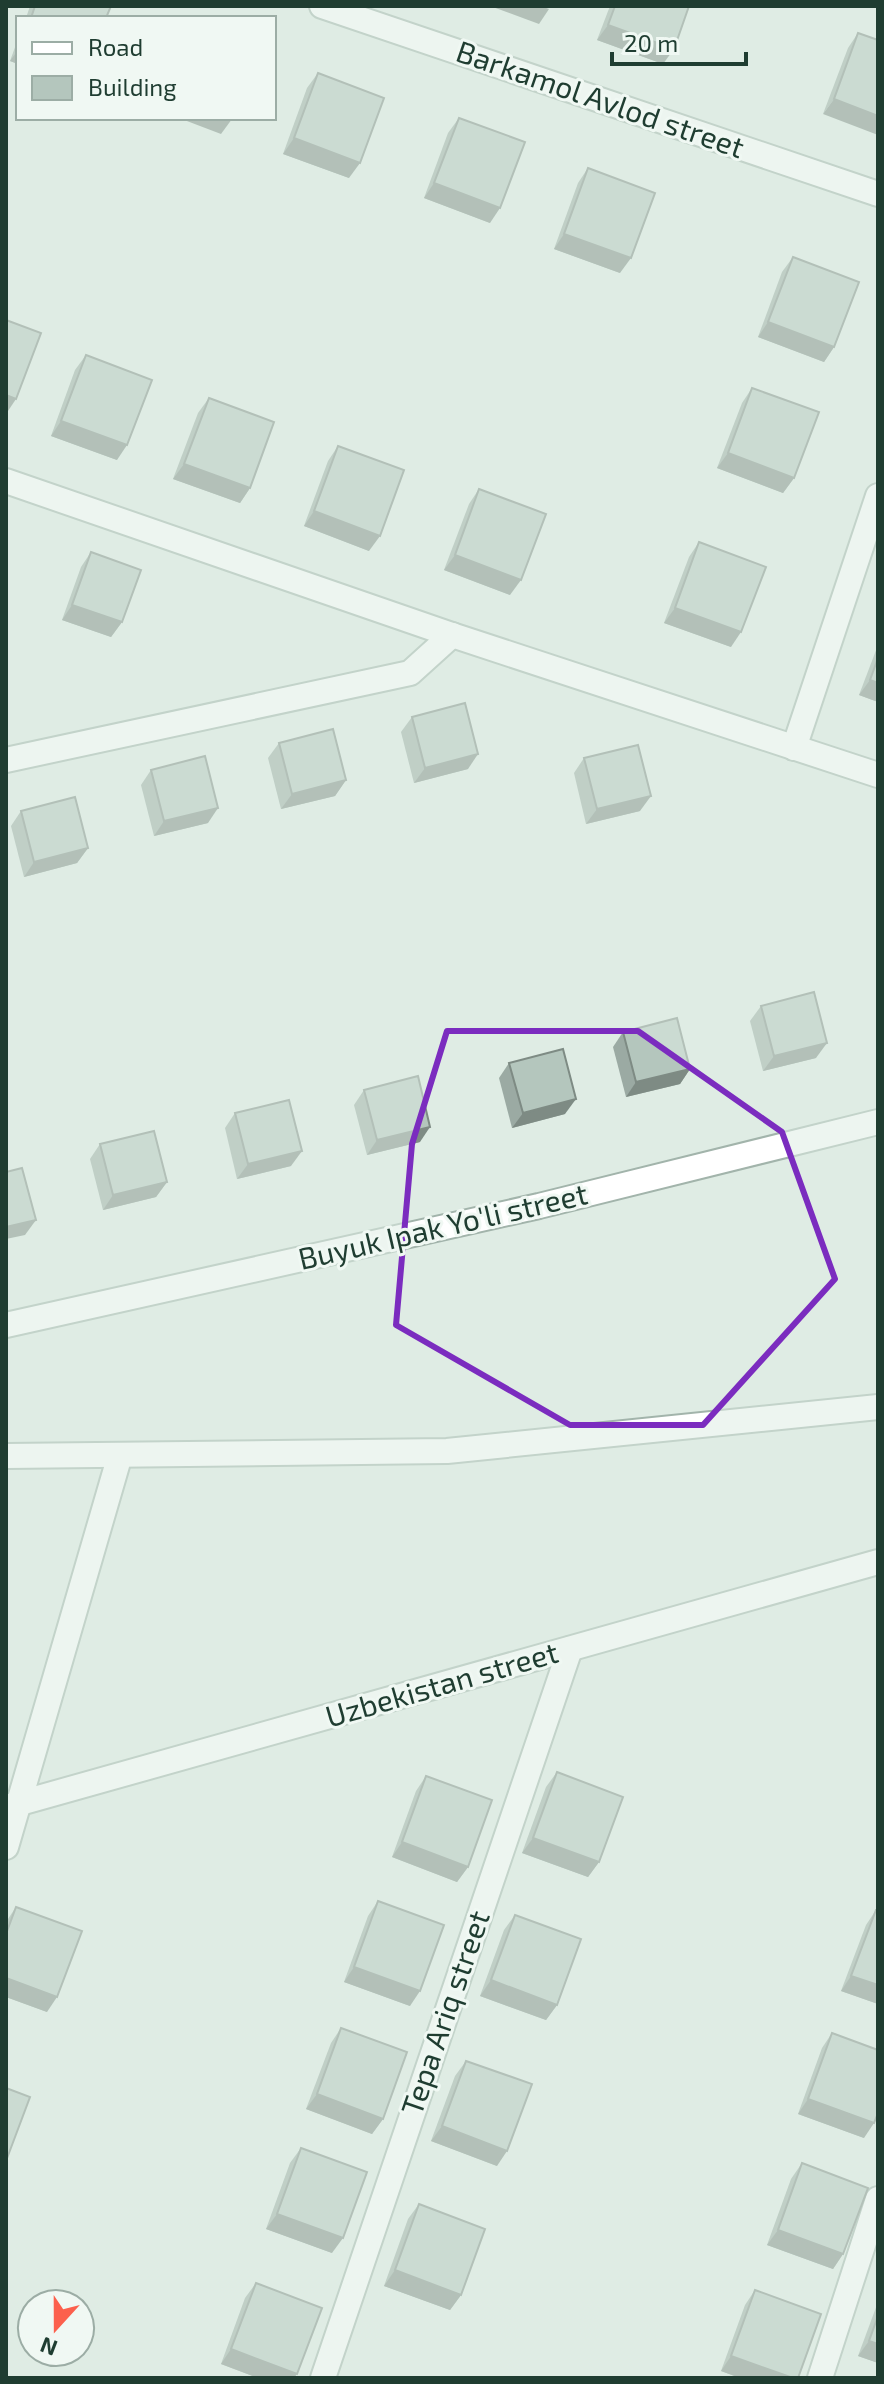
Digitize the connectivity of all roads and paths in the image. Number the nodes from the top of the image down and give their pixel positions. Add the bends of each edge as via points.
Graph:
1 (322, 6) edge
2 (878, 194) edge
3 (6, 481) edge
4 (878, 496) edge
5 (452, 635) junction
6 (794, 748) junction
7 (6, 760) edge
8 (878, 775) edge
9 (878, 1122) edge
10 (6, 1325) edge
11 (878, 1407) edge
12 (120, 1455) junction
13 (6, 1456) edge
14 (878, 1562) edge
15 (570, 1649) junction
16 (13, 1805) edge
17 (6, 1847) edge
18 (878, 2199) edge
19 (323, 2378) edge
20 (820, 2378) edge

1 - 2 street, Barkamol Avlod street
3 - 5 street
4 - 6 street
5 - 6 street
5 - 7 street via 410,673
6 - 8 street
9 - 10 street, Buyuk Ipak Yo'li street via 539,1206
11 - 12 street via 447,1451
12 - 13 street
12 - 16 street
14 - 15 street, Uzbekistan street
15 - 16 street, Uzbekistan street
15 - 19 street, Tepa Ariq street
16 - 17 street
18 - 20 street

